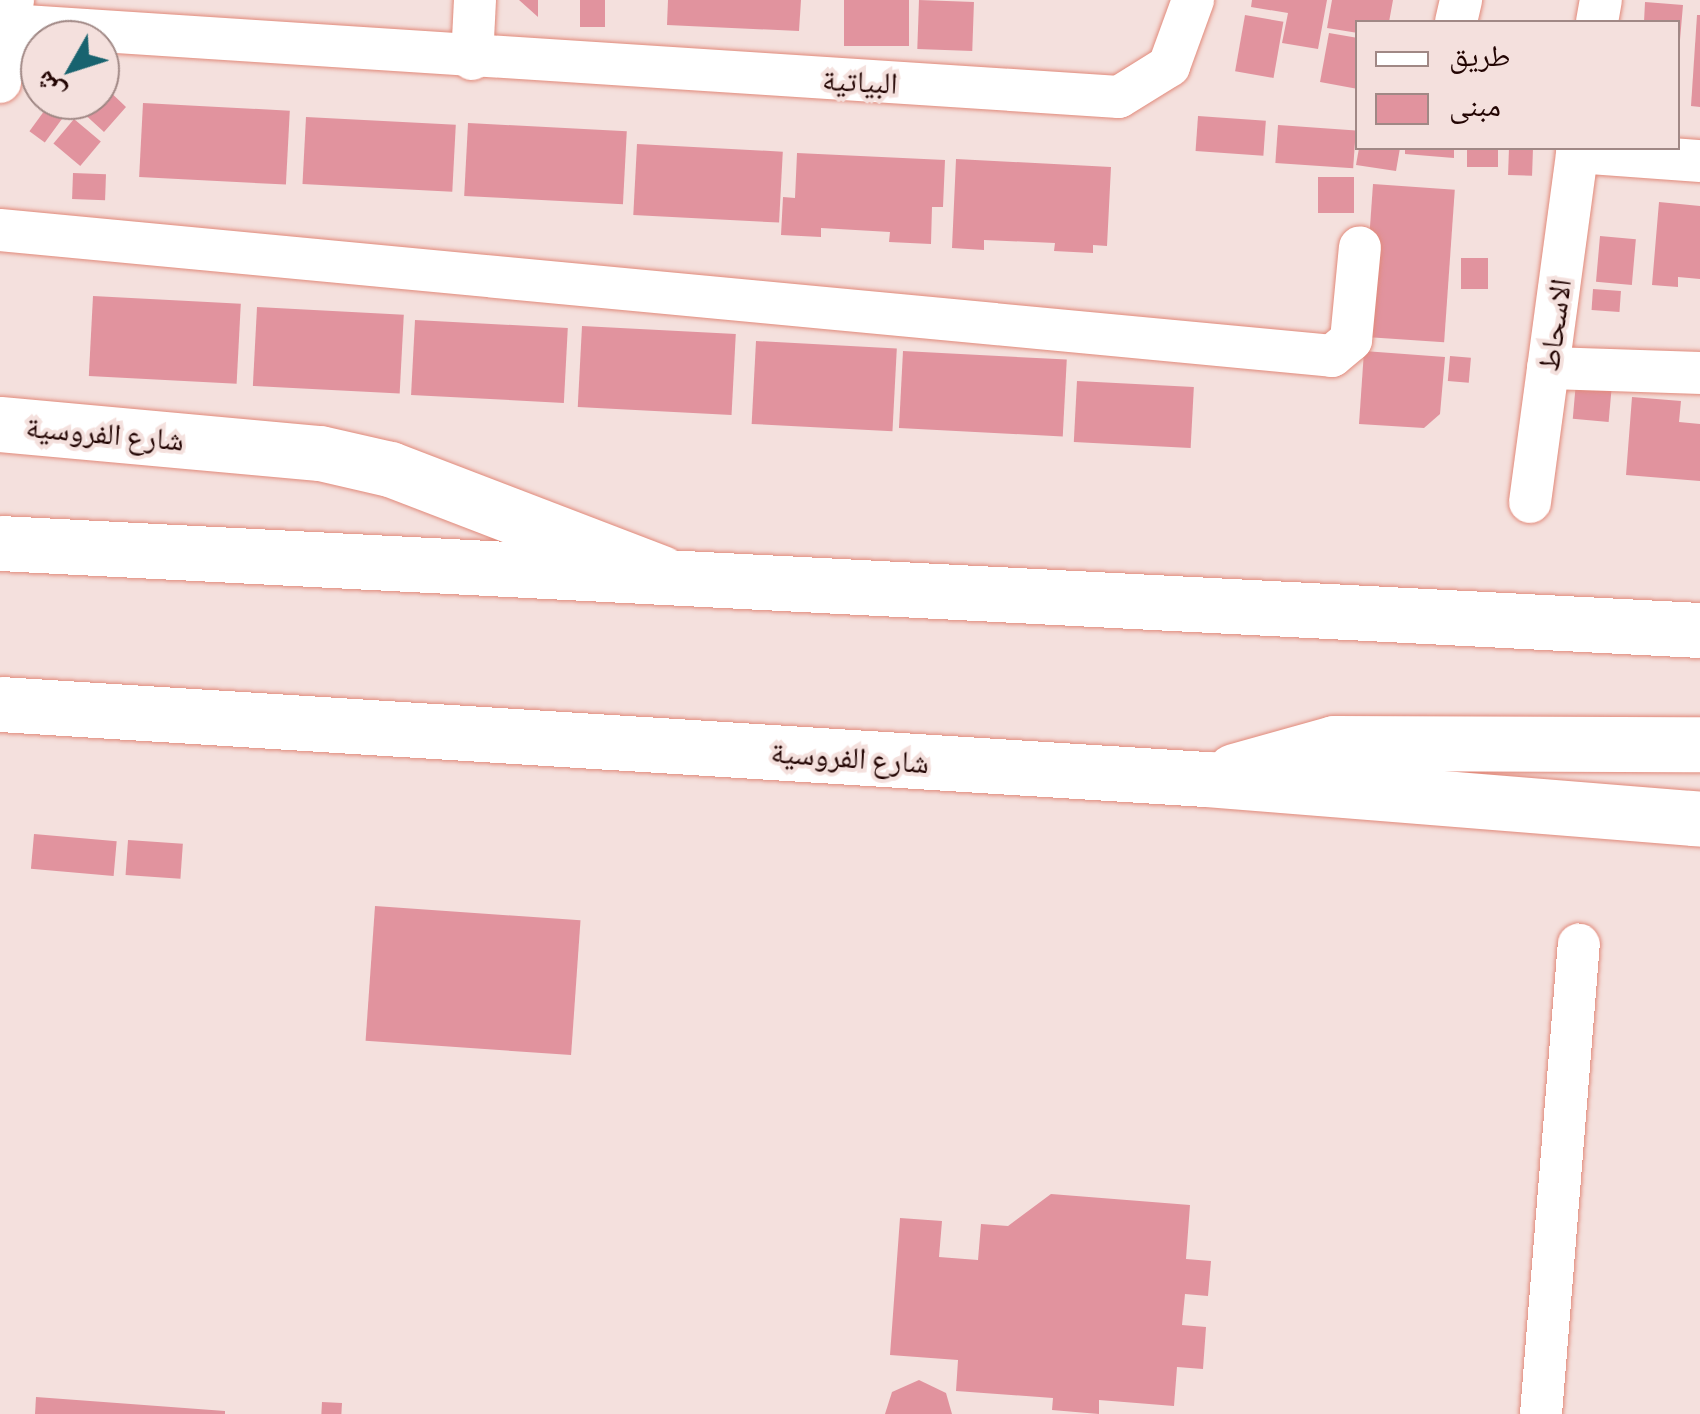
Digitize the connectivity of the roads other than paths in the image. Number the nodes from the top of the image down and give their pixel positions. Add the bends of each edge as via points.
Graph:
1 (475, 0) edge
2 (1193, 0) edge
3 (11, 12) edge
4 (472, 58) junction
5 (0, 82) edge
6 (1577, 150) edge
7 (1700, 161) edge
8 (0, 230) edge
9 (1360, 247) dead end
10 (1548, 368) junction
11 (1700, 374) edge
12 (0, 424) edge
13 (1530, 502) dead end
14 (0, 544) edge
15 (669, 576) junction
16 (1700, 630) edge
17 (0, 704) edge
18 (1700, 744) edge
19 (1207, 779) junction
20 (1700, 819) edge
21 (1579, 945) dead end
22 (1541, 1414) edge

1 - 4 street
2 - 4 street, البياتية via 1169,66 1119,96
3 - 4 street, البياتية
3 - 5 street
6 - 7 street
6 - 10 street, الاسحاط
8 - 9 street via 1332,356 1351,340
10 - 11 street
10 - 13 street, الاسحاط
12 - 15 main road, شارع الفروسية via 320,452 390,469
14 - 15 main road, شارع الفروسية
15 - 16 main road, شارع الفروسية
17 - 19 main road, شارع الفروسية
18 - 19 main road via 1334,743
19 - 20 main road, شارع الفروسية
21 - 22 street

